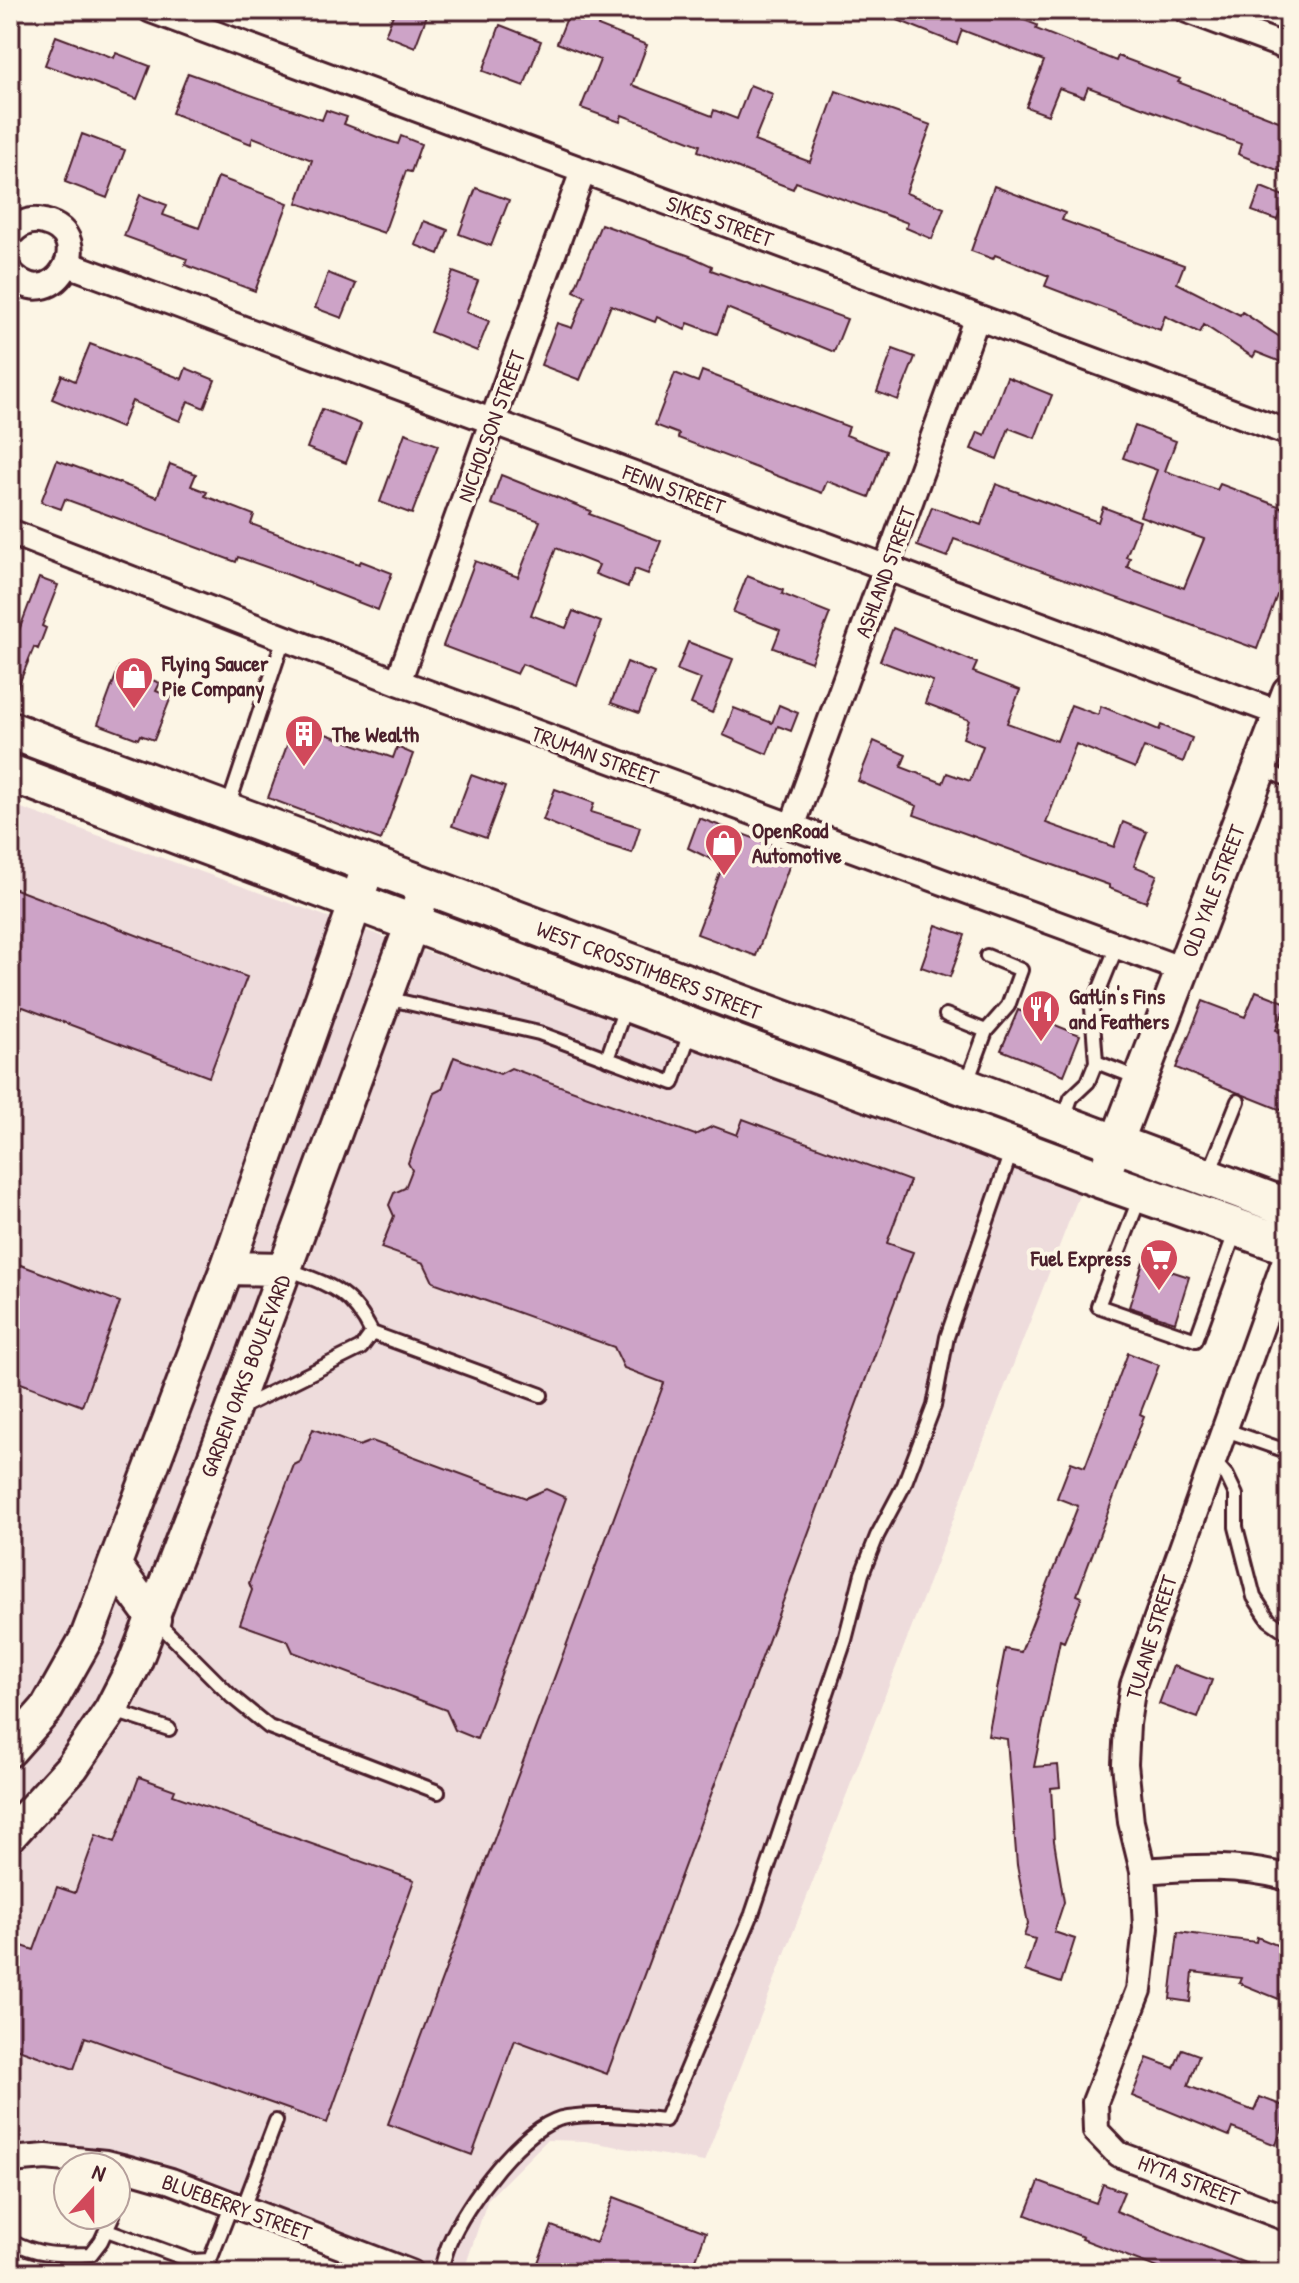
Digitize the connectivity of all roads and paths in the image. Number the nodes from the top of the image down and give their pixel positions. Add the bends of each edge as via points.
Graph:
1 (151, 10) edge
2 (1187, 10) edge
3 (1289, 48) edge
4 (583, 171) junction
5 (10, 234) edge
6 (68, 264) junction
7 (10, 272) edge
8 (977, 317) junction
9 (492, 422) junction
10 (1289, 433) edge
11 (10, 532) edge
12 (886, 568) junction
13 (284, 638) junction
14 (398, 682) junction
15 (1285, 703) edge
16 (10, 730) edge
17 (10, 773) edge
18 (1274, 774) edge
19 (219, 808) junction
20 (792, 827) junction
21 (197, 844) junction
22 (369, 865) junction
23 (426, 886) junction
24 (357, 902) junction
25 (414, 923) junction
26 (1117, 946) junction
27 (987, 956) dead end
28 (1183, 970) junction
29 (386, 998) junction
30 (627, 1003) junction
31 (744, 1005) junction
32 (946, 1015) dead end
33 (691, 1027) junction
34 (986, 1031) junction
35 (731, 1042) junction
36 (607, 1059) junction
37 (1096, 1062) junction
38 (1141, 1079) junction
39 (965, 1088) junction
40 (1238, 1101) dead end
41 (1062, 1124) junction
42 (1116, 1145) junction
43 (1013, 1147) junction
44 (1102, 1180) junction
45 (1141, 1194) junction
46 (1200, 1195) junction
47 (1289, 1208) edge
48 (1236, 1228) junction
49 (1289, 1248) edge
50 (227, 1268) junction
51 (285, 1269) junction
52 (372, 1333) junction
53 (541, 1395) dead end
54 (232, 1412) junction
55 (1223, 1429) junction
56 (1289, 1452) edge
57 (1212, 1459) junction
58 (115, 1566) junction
59 (154, 1619) junction
60 (1289, 1634) edge
61 (111, 1710) junction
62 (169, 1729) dead end
63 (10, 1750) edge
64 (438, 1792) dead end
65 (10, 1835) edge
66 (1143, 1871) junction
67 (1289, 1878) edge
68 (276, 2121) dead end
69 (1096, 2131) joint
70 (52, 2158) edge
71 (10, 2160) edge
72 (132, 2170) edge
73 (237, 2206) junction
74 (1289, 2219) edge
75 (106, 2231) edge
76 (110, 2231) edge
77 (10, 2240) edge
78 (350, 2262) edge
79 (411, 2273) edge
80 (440, 2273) edge

1 - 4 street, SIKES STREET
2 - 3 street
4 - 8 street, SIKES STREET
4 - 9 street, NICHOLSON STREET
5 - 6 street via 37,220 56,226 68,243
6 - 7 street via 54,282 43,286 21,283
6 - 9 street, FENN STREET
8 - 10 street, SIKES STREET
8 - 12 street, ASHLAND STREET
9 - 12 street, FENN STREET
9 - 14 street, NICHOLSON STREET
11 - 13 street, TRUMAN STREET
12 - 15 street, FENN STREET
12 - 20 street, ASHLAND STREET
13 - 14 street, TRUMAN STREET
13 - 19 lane
14 - 20 street, TRUMAN STREET
15 - 18 street, OLD YALE STREET
16 - 19 main road, WEST CROSSTIMBERS STREET
17 - 21 main road, WEST CROSSTIMBERS STREET
18 - 28 street, OLD YALE STREET
19 - 21 main road
19 - 22 main road, WEST CROSSTIMBERS STREET
20 - 26 street, TRUMAN STREET
21 - 24 main road, WEST CROSSTIMBERS STREET
22 - 23 main road, WEST CROSSTIMBERS STREET
22 - 24 street
23 - 25 street, GARDEN OAKS BOULEVARD
23 - 31 main road, WEST CROSSTIMBERS STREET
24 - 25 main road, WEST CROSSTIMBERS STREET
24 - 50 street
25 - 29 street, GARDEN OAKS BOULEVARD
25 - 30 main road, WEST CROSSTIMBERS STREET
26 - 28 street, TRUMAN STREET
26 - 37 lane via 1092,1008
27 - 34 lane via 1021,970 1008,1006
28 - 38 street, OLD YALE STREET
29 - 36 lane via 539,1033
29 - 51 street, GARDEN OAKS BOULEVARD
30 - 33 main road, WEST CROSSTIMBERS STREET
30 - 36 lane
31 - 35 main road
31 - 39 main road, WEST CROSSTIMBERS STREET
32 - 34 lane
33 - 35 main road, WEST CROSSTIMBERS STREET
33 - 36 lane via 673,1083
34 - 39 lane
35 - 43 main road, WEST CROSSTIMBERS STREET
37 - 38 lane
37 - 41 lane via 1088,1082 1071,1098
38 - 42 street, OLD YALE STREET
39 - 41 main road, WEST CROSSTIMBERS STREET
40 - 46 lane
41 - 42 main road, WEST CROSSTIMBERS STREET
42 - 44 street, OLD YALE STREET
42 - 46 main road, WEST CROSSTIMBERS STREET
43 - 44 main road, WEST CROSSTIMBERS STREET
43 - 80 lane via 947,1337 934,1406 862,1574 845,1640 752,1914 665,2120 565,2117 537,2130 474,2199 449,2243
44 - 45 main road, WEST CROSSTIMBERS STREET
45 - 46 main road, WEST CROSSTIMBERS STREET
45 - 48 lane via 1098,1306 1196,1340
46 - 47 main road, WEST CROSSTIMBERS STREET
46 - 48 main road, WEST CROSSTIMBERS STREET
48 - 49 main road, WEST CROSSTIMBERS STREET
49 - 55 street, TULANE STREET
50 - 51 street
50 - 58 street
51 - 52 lane via 338,1288
51 - 54 street, GARDEN OAKS BOULEVARD
52 - 53 lane
52 - 54 lane via 361,1348
54 - 59 street, GARDEN OAKS BOULEVARD
55 - 56 lane
55 - 57 street, TULANE STREET
57 - 60 lane via 1236,1495 1236,1527 1254,1597 1269,1620
57 - 66 street, TULANE STREET via 1133,1685 1125,1764
58 - 59 street
58 - 63 street via 87,1637 47,1708
59 - 61 street, GARDEN OAKS BOULEVARD
59 - 64 lane via 269,1727
61 - 62 lane
61 - 65 street, GARDEN OAKS BOULEVARD via 72,1767
66 - 67 street via 1216,1866
66 - 69 street, TULANE STREET via 1146,1928 1139,1990 1095,2102
68 - 73 lane
69 - 74 street, HYTA STREET via 1118,2154
70 - 71 street, BLUEBERRY STREET
72 - 73 street, BLUEBERRY STREET
73 - 76 lane via 210,2260 192,2261
73 - 78 street, BLUEBERRY STREET
75 - 77 lane via 91,2254 51,2255
78 - 79 street, BLUEBERRY STREET

